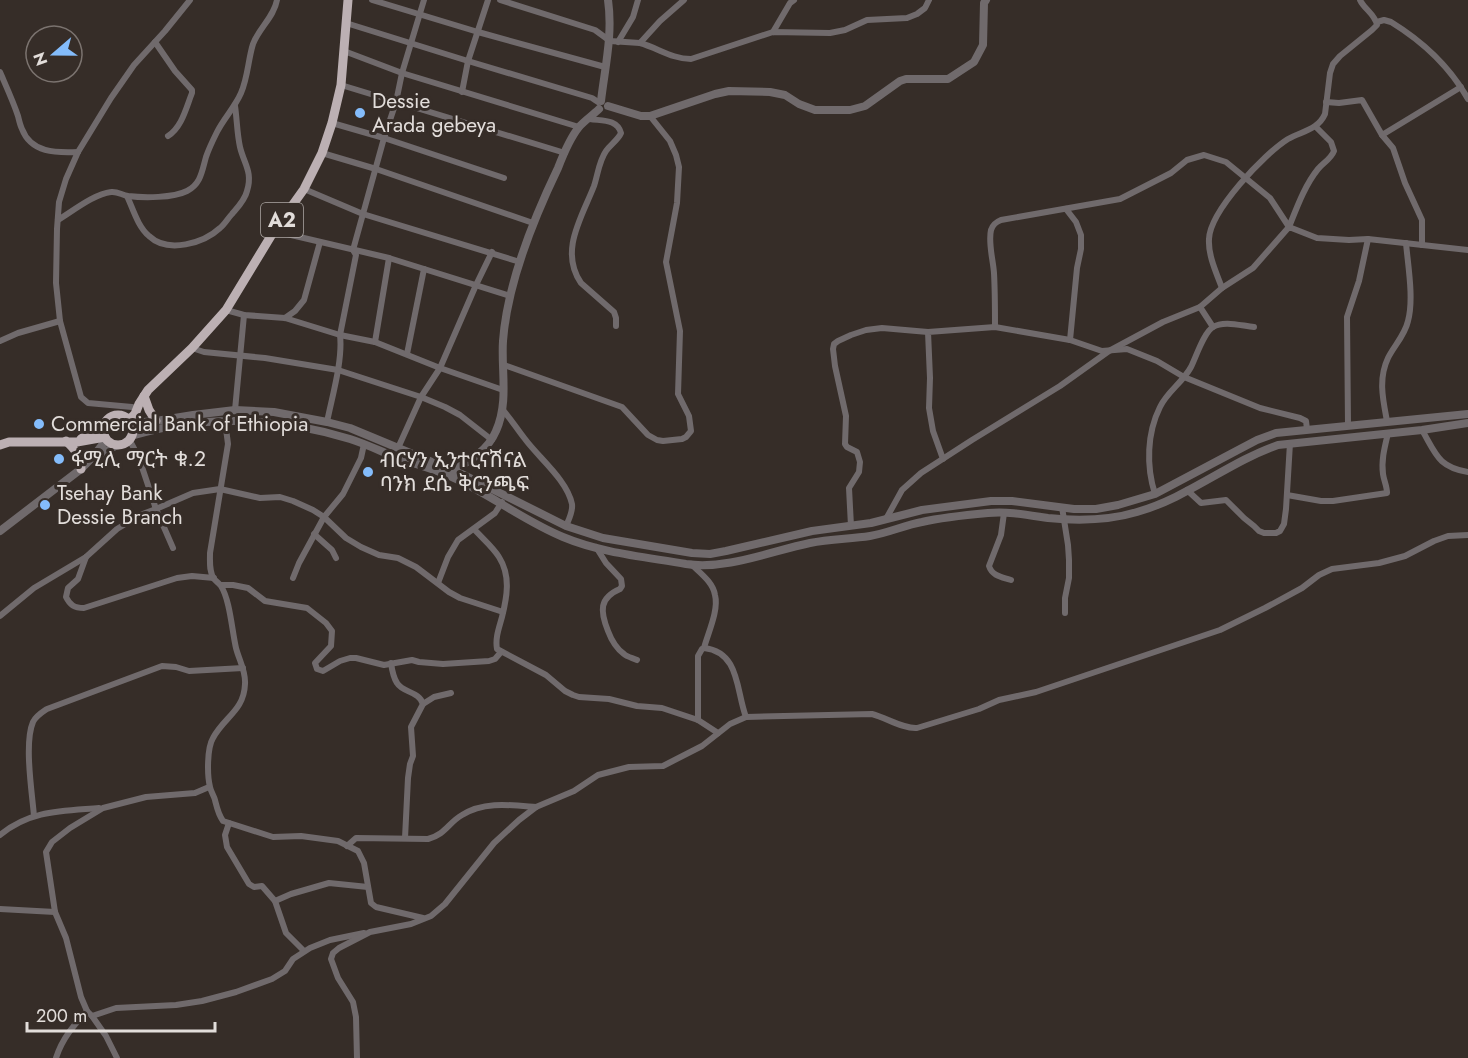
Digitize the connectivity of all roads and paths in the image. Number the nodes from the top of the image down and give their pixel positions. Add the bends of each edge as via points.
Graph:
1 (190, 0) edge
2 (276, 0) edge
3 (348, 0) edge
4 (372, 0) edge
5 (424, 0) edge
6 (488, 0) edge
7 (500, 0) edge
8 (608, 0) edge
9 (638, 0) edge
10 (684, 0) edge
11 (794, 0) edge
12 (929, 0) edge
13 (986, 0) edge
14 (1360, 0) edge
15 (420, 14) junction
16 (1377, 22) junction
17 (346, 23) junction
18 (478, 32) junction
19 (773, 32) junction
20 (614, 41) junction
21 (155, 42) junction
22 (411, 43) junction
23 (640, 43) junction
24 (344, 51) junction
25 (468, 61) junction
26 (605, 67) junction
27 (0, 72) edge
28 (402, 73) junction
29 (341, 84) junction
30 (1461, 87) junction
31 (462, 92) junction
32 (1468, 99) edge
33 (396, 102) junction
34 (1326, 102) junction
35 (602, 105) junction
36 (235, 106) junction
37 (650, 116) junction
38 (590, 119) junction
39 (332, 123) junction
40 (579, 127) junction
41 (1316, 127) junction
42 (1382, 135) junction
43 (168, 136) dead end
44 (384, 138) junction
45 (78, 152) junction
46 (322, 153) junction
47 (565, 153) junction
48 (376, 169) junction
49 (504, 178) dead end
50 (1244, 178) junction
51 (303, 189) junction
52 (128, 196) junction
53 (1066, 209) junction
54 (363, 214) junction
55 (58, 220) junction
56 (534, 223) junction
57 (1289, 227) junction
58 (274, 231) junction
59 (1368, 239) junction
60 (320, 242) junction
61 (1406, 243) junction
62 (1422, 245) junction
63 (353, 250) junction
64 (1468, 250) edge
65 (492, 252) junction
66 (389, 258) junction
67 (520, 261) junction
68 (424, 269) junction
69 (476, 285) junction
70 (1222, 288) junction
71 (510, 296) junction
72 (1200, 307) junction
73 (226, 310) junction
74 (244, 315) junction
75 (285, 318) junction
76 (60, 321) junction
77 (616, 326) dead end
78 (995, 327) junction
79 (1213, 327) junction
80 (1254, 327) dead end
81 (928, 332) junction
82 (340, 335) junction
83 (1070, 340) junction
84 (0, 341) edge
85 (375, 342) junction
86 (192, 348) junction
87 (1109, 351) junction
88 (408, 354) junction
89 (241, 356) junction
90 (504, 365) junction
91 (440, 368) junction
92 (338, 370) junction
93 (1184, 376) junction
94 (503, 390) junction
95 (421, 397) junction
96 (138, 402) junction
97 (502, 409) junction
98 (235, 410) junction
99 (1468, 414) edge
100 (127, 420) junction
101 (156, 421) junction
102 (225, 421) junction
103 (327, 422) junction
104 (1387, 422) junction
105 (104, 423) junction
106 (1468, 423) edge
107 (1348, 425) junction
108 (1307, 429) junction
109 (1422, 430) junction
110 (1388, 433) junction
111 (106, 438) junction
112 (130, 438) junction
113 (492, 440) junction
114 (66, 441) junction
115 (3, 442) edge
116 (77, 442) junction
117 (1290, 443) junction
118 (364, 444) junction
119 (117, 445) junction
120 (398, 448) junction
121 (92, 458) junction
122 (943, 459) junction
123 (81, 469) junction
124 (454, 470) junction
125 (1468, 472) edge
126 (220, 489) junction
127 (1187, 490) junction
128 (1155, 494) junction
129 (1287, 495) junction
130 (503, 500) junction
131 (1062, 507) junction
132 (156, 509) junction
133 (1004, 513) junction
134 (542, 515) junction
135 (324, 517) junction
136 (886, 519) junction
137 (1063, 519) junction
138 (538, 524) junction
139 (566, 526) junction
140 (851, 526) junction
141 (474, 529) junction
142 (0, 531) edge
143 (314, 534) junction
144 (1468, 535) edge
145 (779, 538) junction
146 (596, 547) junction
147 (173, 548) dead end
148 (782, 550) junction
149 (86, 557) junction
150 (336, 558) dead end
151 (691, 564) junction
152 (214, 578) junction
153 (293, 578) dead end
154 (1011, 580) dead end
155 (438, 583) junction
156 (221, 585) junction
157 (503, 612) junction
158 (1065, 613) dead end
159 (0, 616) edge
160 (704, 648) junction
161 (501, 652) junction
162 (637, 660) dead end
163 (391, 663) junction
164 (243, 668) junction
165 (451, 693) dead end
166 (423, 704) junction
167 (746, 717) junction
168 (698, 720) junction
169 (718, 733) junction
170 (209, 787) junction
171 (536, 807) junction
172 (103, 808) junction
173 (34, 816) junction
174 (229, 823) junction
175 (0, 835) edge
176 (405, 838) junction
177 (347, 846) junction
178 (368, 887) junction
179 (275, 901) junction
180 (0, 909) edge
181 (55, 912) junction
182 (423, 918) junction
183 (370, 932) junction
184 (304, 951) junction
185 (90, 1014) junction
186 (56, 1058) edge
187 (117, 1058) edge
188 (357, 1058) edge

1 - 21 street
2 - 36 street via 254,43
3 - 17 highway, A2
4 - 15 street
5 - 15 street
6 - 18 street
7 - 20 street via 585,26
8 - 20 street
9 - 20 street via 633,17
10 - 23 street
11 - 19 street
12 - 19 street via 917,15 907,18 867,20 830,33
13 - 37 street via 983,45 974,62 948,79 906,79 865,106 850,110 815,110 777,93 729,91
14 - 16 street
15 - 18 street
15 - 22 street
16 - 30 street via 1391,22 1428,48
16 - 34 street via 1333,64
17 - 22 street
17 - 24 highway, A2
18 - 25 street
18 - 26 street
19 - 23 street via 691,59 680,59
20 - 23 street
20 - 26 street
21 - 43 street via 192,90 184,115
21 - 45 street via 116,90
22 - 25 street
22 - 28 street
24 - 28 street
24 - 29 highway, A2
25 - 31 street
25 - 35 street via 592,98
26 - 35 street
27 - 45 street via 22,132 34,146 48,152
28 - 31 street
28 - 33 street
29 - 33 street
29 - 39 highway, A2
30 - 32 street
30 - 42 street
31 - 40 street
33 - 44 street
33 - 47 street
34 - 41 street via 1325,114
34 - 42 street via 1362,100
35 - 37 street
35 - 38 street
36 - 52 street via 217,130 195,186 167,197
36 - 52 street via 249,180 247,194 220,229 187,245 158,242 140,225
37 - 90 street via 669,141 680,167 666,262 680,330 678,394 692,431 682,439 657,440 622,407
38 - 40 street
38 - 77 street via 614,122 621,133 600,163 574,235 572,262 581,283 614,312
39 - 44 street
39 - 46 highway, A2
40 - 47 street
41 - 50 street via 1279,146
41 - 57 street via 1334,151 1317,170
42 - 62 street via 1393,148 1422,220
44 - 48 street
44 - 49 street
45 - 55 street via 59,202
46 - 48 street
46 - 51 highway, A2
47 - 56 street
48 - 54 street
48 - 56 street
50 - 53 street via 1226,162 1204,155 1187,160 1171,173 1120,199
50 - 57 street via 1270,198
50 - 70 street via 1215,219 1209,237
51 - 54 street
51 - 58 highway, A2
52 - 55 street via 106,193
53 - 78 street via 1001,220 993,225
53 - 83 street via 1081,235
54 - 63 street
54 - 65 street
55 - 76 street via 56,283
56 - 67 street
57 - 59 street via 1317,238
57 - 70 street via 1253,268
58 - 60 street
58 - 73 highway, A2
59 - 61 street
59 - 107 street via 1347,317
60 - 63 street
60 - 75 street via 304,300
61 - 62 street
61 - 104 street via 1410,305 1408,323 1382,378
62 - 64 street
63 - 66 street
63 - 82 street via 356,255
65 - 67 street
65 - 69 street
66 - 68 street
66 - 85 street
67 - 71 street
68 - 69 street
68 - 88 street
69 - 71 street
69 - 91 street
70 - 72 street
71 - 90 street
72 - 79 street
72 - 87 street
73 - 74 street
73 - 86 highway, A2
74 - 75 street
74 - 89 street
75 - 82 street
76 - 84 street
76 - 96 street via 81,397 88,403
78 - 81 street
78 - 83 street
79 - 80 street
79 - 93 street
81 - 122 street via 929,408
81 - 140 street via 882,328 859,332 834,344 846,416 845,444 857,452 860,462 849,488
82 - 85 street
82 - 92 street
83 - 87 street
85 - 88 street
86 - 89 street
86 - 96 highway, A2
87 - 93 street via 1127,349
87 - 122 street
88 - 91 street
89 - 92 street
89 - 98 street
90 - 94 street
91 - 94 street
91 - 95 street
92 - 95 street
92 - 103 street
93 - 108 street via 1260,408 1300,418 1306,421
93 - 128 street via 1160,406 1150,435
94 - 97 street
95 - 113 street via 460,415
95 - 120 street
96 - 100 highway, A2 via 135,414
96 - 101 highway
97 - 113 street
97 - 139 street via 553,471 571,501
98 - 101 street
98 - 103 street via 274,412
99 - 104 street
100 - 101 street
100 - 105 highway via 112,416
100 - 112 highway via 132,427
102 - 112 street via 172,425
102 - 118 street via 288,424
102 - 126 street via 228,444
103 - 120 street
104 - 107 street
105 - 111 highway
105 - 116 highway
106 - 109 street
107 - 108 street
108 - 128 street via 1257,440
109 - 110 street
109 - 125 street via 1441,462
110 - 117 street
110 - 129 street via 1383,474 1386,494 1333,501
111 - 116 highway
111 - 119 highway
111 - 121 street
112 - 119 highway
112 - 132 street
113 - 124 street
114 - 115 highway
114 - 116 highway
114 - 123 highway via 78,454
117 - 127 street via 1261,451
117 - 129 street
118 - 130 street
118 - 135 street via 343,494
119 - 121 street
120 - 124 street
121 - 123 street
122 - 136 street via 902,490
123 - 142 street
124 - 130 street
126 - 132 street via 193,493
126 - 135 street via 260,498 280,497
126 - 152 street via 210,553
127 - 129 street via 1201,503 1226,500 1264,533 1280,531
127 - 137 street via 1120,517
128 - 131 street via 1096,509
130 - 134 street
130 - 138 street
130 - 141 street via 495,513
131 - 136 street via 991,501
131 - 137 street
132 - 147 street
132 - 149 street via 117,529
133 - 137 street
133 - 148 street via 923,521 873,535
133 - 154 street via 1001,535 989,566 994,574
134 - 138 street
134 - 139 street
135 - 143 street
135 - 155 street via 346,538 379,555 398,558
136 - 140 street
137 - 158 street via 1069,560
138 - 146 street
139 - 145 street via 603,538 692,553 726,552
140 - 145 street
141 - 155 street via 453,547
141 - 157 street via 501,562 507,580
143 - 150 street
143 - 153 street
144 - 167 street via 1448,536 1405,556 1378,563 1332,569 1265,609 1220,630 917,728 909,729 872,714
145 - 148 street
146 - 151 street
146 - 162 street via 622,583 606,599 602,617 623,654
148 - 151 street via 728,563
149 - 152 street via 66,597 77,608 177,578
149 - 159 street via 34,588
151 - 160 street via 715,595
152 - 156 street
155 - 157 street via 460,598
156 - 163 street via 248,588 265,601 307,608 326,623 332,631 332,646 315,663 317,669 350,658
156 - 164 street
157 - 161 street via 496,639 497,650
160 - 167 street via 723,654 732,666
160 - 168 street via 698,661
161 - 163 street via 495,659 480,662
161 - 168 street via 546,675 573,695 662,708
163 - 166 street via 398,685 417,695
164 - 170 street via 246,680 241,701 212,739
164 - 173 street via 189,671 162,666 46,709 32,725 28,743
165 - 166 street
166 - 176 street via 411,727 413,756
167 - 169 street
168 - 169 street
169 - 171 street via 663,766 629,767 598,775 574,791
170 - 172 street via 195,793 146,797
170 - 174 street via 218,814
171 - 176 street via 480,807 461,815 434,838
171 - 182 street via 494,843 445,904
172 - 173 street
172 - 181 street via 70,828 46,852
173 - 175 street
174 - 177 street via 273,837 302,836
174 - 179 street via 227,847 249,884 262,886
176 - 177 street via 356,838
177 - 178 street via 358,850
178 - 179 street via 329,883
178 - 182 street via 371,903 376,907
179 - 184 street via 286,933
180 - 181 street
181 - 185 street
182 - 183 street
183 - 184 street via 330,940
183 - 188 street via 339,948 331,959 353,1002
184 - 185 street via 272,979 236,992 177,1005 116,1008
185 - 186 street via 69,1031
185 - 187 street

